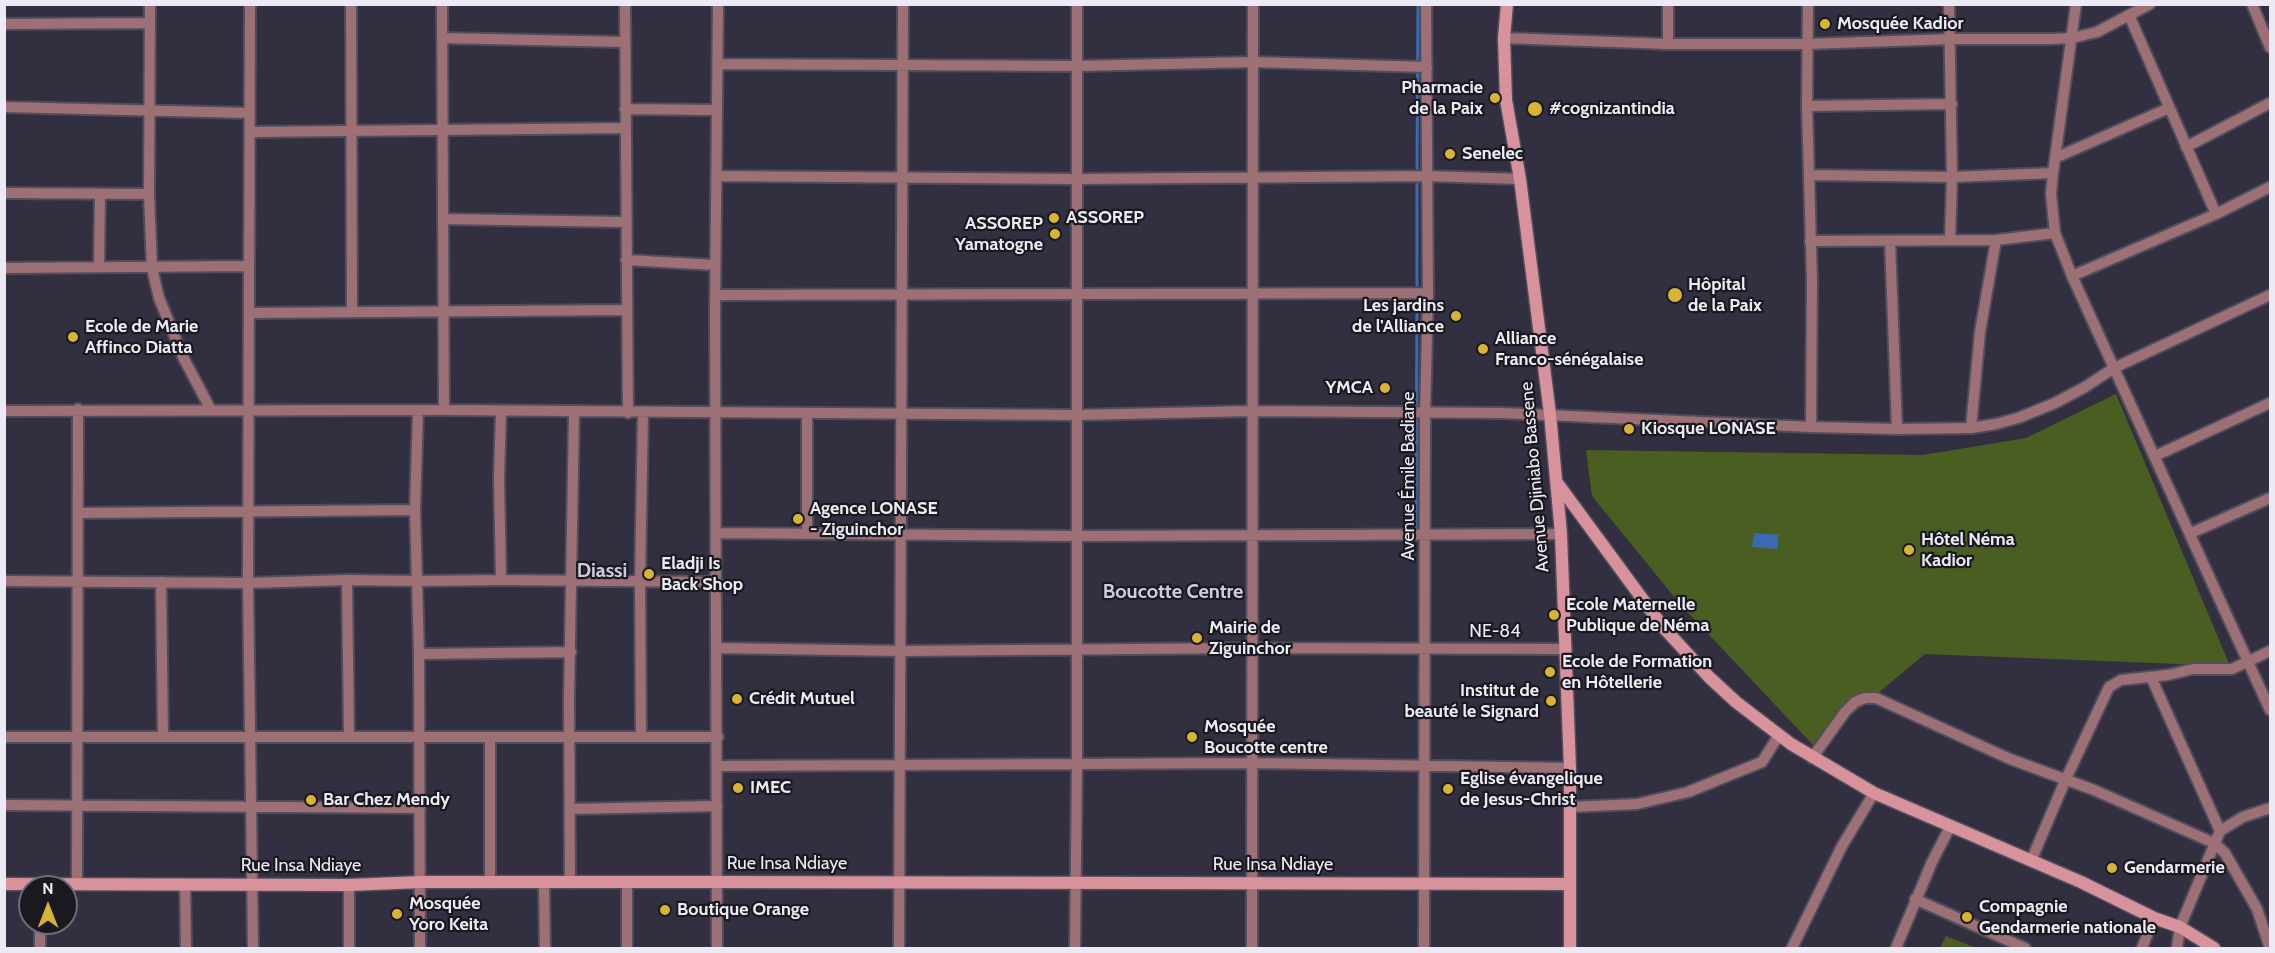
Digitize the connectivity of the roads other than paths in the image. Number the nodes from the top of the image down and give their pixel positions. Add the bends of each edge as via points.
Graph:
1 (150, 4) edge
2 (250, 4) edge
3 (351, 4) edge
4 (442, 4) edge
5 (625, 4) edge
6 (718, 4) edge
7 (903, 4) edge
8 (1077, 4) edge
9 (1252, 4) edge
10 (1426, 4) edge
11 (1507, 4) edge
12 (1668, 4) edge
13 (1808, 4) edge
14 (1950, 4) edge
15 (2076, 4) edge
16 (2150, 4) edge
17 (2252, 4) edge
18 (2129, 15) junction
19 (150, 23) junction
20 (4, 24) edge
21 (442, 38) junction
22 (1504, 38) junction
23 (2072, 38) junction
24 (1951, 39) junction
25 (625, 42) junction
26 (1668, 44) junction
27 (1808, 44) junction
28 (2271, 47) edge
29 (1253, 62) junction
30 (717, 64) junction
31 (903, 65) junction
32 (1077, 66) junction
33 (1427, 67) junction
34 (2271, 103) edge
35 (1952, 105) junction
36 (1808, 106) junction
37 (4, 107) edge
38 (2169, 108) junction
39 (625, 109) junction
40 (716, 110) junction
41 (149, 111) junction
42 (250, 113) junction
43 (625, 128) junction
44 (351, 130) junction
45 (443, 130) junction
46 (250, 132) junction
47 (2186, 147) junction
48 (2055, 158) junction
49 (2053, 173) junction
50 (1809, 175) junction
51 (716, 176) junction
52 (1428, 176) junction
53 (1251, 177) junction
54 (1952, 177) junction
55 (902, 179) junction
56 (1077, 179) junction
57 (1520, 179) junction
58 (2271, 187) edge
59 (4, 194) edge
60 (149, 194) junction
61 (100, 195) junction
62 (2216, 214) junction
63 (444, 219) junction
64 (625, 222) junction
65 (2055, 233) junction
66 (1950, 240) junction
67 (1996, 240) junction
68 (1810, 241) junction
69 (1890, 241) junction
70 (626, 260) junction
71 (716, 265) junction
72 (249, 266) junction
73 (99, 267) junction
74 (4, 268) edge
75 (152, 268) junction
76 (2072, 276) junction
77 (1251, 291) junction
78 (1428, 293) junction
79 (902, 294) junction
80 (1077, 294) junction
81 (715, 295) junction
82 (2271, 295) edge
83 (626, 310) junction
84 (352, 312) junction
85 (444, 312) junction
86 (249, 313) junction
87 (2114, 368) junction
88 (2271, 403) edge
89 (78, 410) junction
90 (211, 410) junction
91 (249, 410) junction
92 (444, 410) junction
93 (4, 411) edge
94 (418, 411) junction
95 (501, 411) junction
96 (1251, 411) junction
97 (574, 412) junction
98 (643, 412) junction
99 (628, 413) junction
100 (716, 413) junction
101 (807, 413) junction
102 (1425, 413) junction
103 (900, 414) junction
104 (1550, 414) junction
105 (1078, 415) junction
106 (1811, 427) junction
107 (1971, 428) junction
108 (1897, 429) junction
109 (2155, 456) junction
110 (1558, 483) junction
111 (2271, 498) edge
112 (416, 510) junction
113 (249, 512) junction
114 (78, 513) junction
115 (2191, 532) junction
116 (717, 534) junction
117 (807, 534) junction
118 (1251, 534) junction
119 (1561, 534) junction
120 (901, 535) junction
121 (1076, 536) junction
122 (1424, 536) junction
123 (347, 580) junction
124 (501, 580) junction
125 (4, 581) edge
126 (78, 581) junction
127 (418, 581) junction
128 (572, 581) junction
129 (640, 581) junction
130 (161, 582) junction
131 (249, 582) junction
132 (717, 582) junction
133 (717, 648) junction
134 (1076, 648) junction
135 (1251, 648) junction
136 (1424, 649) junction
137 (1566, 649) junction
138 (901, 651) junction
139 (2271, 651) edge
140 (571, 652) junction
141 (419, 654) junction
142 (2249, 660) junction
143 (2151, 677) junction
144 (2271, 710) edge
145 (1779, 735) junction
146 (349, 736) junction
147 (641, 736) junction
148 (4, 737) edge
149 (77, 737) junction
150 (163, 737) junction
151 (251, 737) junction
152 (569, 737) junction
153 (718, 737) junction
154 (419, 738) junction
155 (490, 738) junction
156 (1812, 758) junction
157 (1077, 763) junction
158 (1252, 763) junction
159 (1424, 764) junction
160 (901, 765) junction
161 (717, 766) junction
162 (1570, 768) junction
163 (2065, 781) junction
164 (1874, 793) junction
165 (4, 805) edge
166 (77, 805) junction
167 (717, 807) junction
168 (1570, 807) junction
169 (252, 808) junction
170 (420, 808) junction
171 (570, 808) junction
172 (2271, 808) edge
173 (1950, 827) junction
174 (2220, 831) junction
175 (2214, 843) junction
176 (2031, 861) junction
177 (77, 875) edge
178 (421, 882) junction
179 (717, 882) junction
180 (570, 883) junction
181 (627, 883) junction
182 (899, 883) junction
183 (1253, 883) junction
184 (1423, 883) junction
185 (78, 884) edge
186 (185, 884) junction
187 (252, 884) junction
188 (490, 884) junction
189 (544, 884) junction
190 (1076, 884) junction
191 (1570, 884) junction
192 (349, 885) junction
193 (1915, 899) junction
194 (2154, 918) junction
195 (2180, 927) junction
196 (186, 948) edge
197 (253, 948) edge
198 (349, 948) edge
199 (420, 948) edge
200 (545, 948) edge
201 (627, 948) edge
202 (717, 948) edge
203 (899, 948) edge
204 (1075, 948) edge
205 (1252, 948) edge
206 (1424, 948) edge
207 (1570, 948) edge
208 (1792, 948) edge
209 (1896, 948) edge
210 (2025, 948) edge
211 (2142, 948) edge
212 (2177, 948) edge
213 (2214, 948) edge
214 (2270, 948) edge

1 - 19 street
2 - 42 street
3 - 44 street
4 - 21 street
5 - 25 street
6 - 30 street
7 - 31 street
8 - 32 street
9 - 29 street
10 - 33 street, Avenue Émile Badiane
11 - 22 main road, Avenue Djiniabo Bassene
12 - 26 street
13 - 27 street
14 - 24 street
15 - 23 street
16 - 18 street
17 - 28 street
18 - 23 street via 2097,32
18 - 38 street
19 - 20 street
19 - 41 street
21 - 25 street
21 - 45 street
22 - 26 street
22 - 57 main road, Avenue Djiniabo Bassene via 1506,100
23 - 24 street
23 - 48 street
24 - 27 street
24 - 35 street
25 - 39 street
26 - 27 street
27 - 36 street
29 - 32 street
29 - 33 street
29 - 53 street
30 - 31 street
30 - 40 street
31 - 32 street
31 - 55 street
32 - 56 street
33 - 52 street, Avenue Émile Badiane
34 - 47 street
35 - 36 street
35 - 54 street
36 - 50 street
37 - 41 street
38 - 47 street
38 - 48 street
39 - 40 street
39 - 43 street
40 - 51 street
41 - 42 street
41 - 60 street
42 - 46 street
43 - 45 street
43 - 64 street
44 - 45 street
44 - 46 street
44 - 84 street
45 - 63 street
46 - 72 street
47 - 62 street
48 - 49 street
49 - 54 street
49 - 65 street
50 - 54 street
50 - 68 street
51 - 55 street
51 - 71 street
52 - 53 street
52 - 57 street
52 - 78 street, Avenue Émile Badiane
53 - 56 street
53 - 77 street
54 - 66 street
55 - 56 street
55 - 79 street
56 - 80 street
57 - 104 main road, Avenue Djiniabo Bassene
58 - 62 street
59 - 61 street
60 - 61 street
60 - 75 street
61 - 73 street
62 - 76 street
63 - 64 street
63 - 85 street
64 - 70 street
65 - 67 street
65 - 76 street
66 - 67 street
66 - 69 street
67 - 107 street via 1980,332
68 - 69 street
68 - 106 street
69 - 108 street
70 - 71 street
70 - 83 street
71 - 81 street
72 - 75 street
72 - 86 street
73 - 74 street
73 - 75 street
75 - 90 street via 159,298 180,349
76 - 87 street
77 - 78 street
77 - 80 street
77 - 96 street
78 - 102 street, Avenue Émile Badiane
79 - 80 street
79 - 81 street
79 - 103 street
80 - 105 street
81 - 100 street
82 - 87 street
83 - 85 street
83 - 99 street
84 - 85 street
84 - 86 street
85 - 92 street
86 - 91 street
87 - 107 street via 2046,406 1996,424
87 - 109 street
88 - 109 street
89 - 90 street
89 - 93 street
89 - 114 street
90 - 91 street
91 - 94 street
91 - 113 street
92 - 94 street
92 - 95 street
94 - 112 street
95 - 97 street
95 - 124 street
96 - 102 street
96 - 105 street
96 - 118 street
97 - 99 street
97 - 128 street
98 - 99 street
98 - 100 street
98 - 129 street
100 - 101 street
100 - 116 street
101 - 103 street
101 - 117 street
102 - 104 street
102 - 122 street, Avenue Émile Badiane
103 - 105 street
103 - 120 street
104 - 106 street
104 - 110 main road, Avenue Djiniabo Bassene
105 - 121 street
106 - 108 street
107 - 108 street
109 - 115 street
110 - 119 main road, Avenue Djiniabo Bassene
110 - 145 main road via 1663,627 1709,677
111 - 115 street
112 - 113 street
112 - 127 street
113 - 114 street
113 - 131 street
114 - 126 street
115 - 142 street
116 - 117 street
116 - 132 street
117 - 120 street
118 - 121 street
118 - 122 street
118 - 135 street
119 - 122 street
119 - 137 main road, Avenue Djiniabo Bassene
120 - 121 street
120 - 138 street
121 - 134 street
122 - 136 street, Avenue Émile Badiane
123 - 127 street
123 - 131 street
123 - 146 street
124 - 127 street
124 - 128 street
125 - 126 street
126 - 130 street
126 - 149 street
127 - 141 street
128 - 129 street
128 - 140 street
129 - 132 street
129 - 147 street
130 - 131 street
130 - 150 street
131 - 151 street
132 - 133 street
133 - 138 street, NE-84
133 - 153 street
134 - 135 street, NE-84
134 - 138 street, NE-84
134 - 157 street
135 - 136 street, NE-84
135 - 158 street
136 - 137 street, NE-84
136 - 159 street, Avenue Émile Badiane
137 - 162 main road, Avenue Djiniabo Bassene
138 - 160 street
139 - 142 street
140 - 141 street
140 - 152 street
141 - 154 street
142 - 143 street via 2225,671 2193,669
142 - 144 street
143 - 163 street via 2121,680 2109,687
143 - 174 street
145 - 156 main road
145 - 168 street via 1762,762 1688,792 1637,804
146 - 151 street
146 - 154 street
147 - 152 street
147 - 153 street
148 - 149 street
149 - 150 street
149 - 166 street
150 - 151 street
151 - 169 street
152 - 155 street
152 - 171 street
153 - 161 street
154 - 155 street
154 - 170 street
155 - 188 street
156 - 163 street via 1855,702 1876,698
156 - 164 main road
157 - 158 street
157 - 160 street
157 - 190 street
158 - 159 street
158 - 183 street
159 - 162 street
159 - 184 street, Avenue Émile Badiane
160 - 161 street
160 - 182 street
161 - 167 street
162 - 168 main road, Avenue Djiniabo Bassene
163 - 175 street
163 - 176 street
164 - 173 main road
164 - 208 street via 1842,846
165 - 166 street
166 - 169 street
166 - 177 street
167 - 171 street
167 - 179 street
168 - 191 main road, Avenue Djiniabo Bassene
169 - 170 street
169 - 187 street
170 - 178 street
171 - 180 street
172 - 174 street via 2242,817
173 - 176 main road
173 - 193 street
174 - 175 street
175 - 195 street
175 - 214 street via 2225,853 2257,909
176 - 194 main road
178 - 188 main road, Rue Insa Ndiaye
178 - 192 main road, Rue Insa Ndiaye
178 - 199 street
179 - 181 main road, Rue Insa Ndiaye
179 - 182 main road, Rue Insa Ndiaye
179 - 202 street
180 - 181 main road, Rue Insa Ndiaye
180 - 189 main road, Rue Insa Ndiaye
181 - 201 street
182 - 190 main road, Rue Insa Ndiaye
182 - 203 street
183 - 184 main road, Rue Insa Ndiaye
183 - 190 main road, Rue Insa Ndiaye
183 - 205 street
184 - 191 main road, Rue Insa Ndiaye
184 - 206 street, Avenue Émile Badiane
185 - 186 main road, Rue Insa Ndiaye
186 - 187 main road, Rue Insa Ndiaye
186 - 196 street
187 - 192 main road, Rue Insa Ndiaye
187 - 197 street
188 - 189 main road, Rue Insa Ndiaye
189 - 200 street
190 - 204 street
191 - 207 main road, Avenue Djiniabo Bassene
192 - 198 street
193 - 209 street
193 - 210 street
194 - 195 main road
194 - 211 street
195 - 212 street
195 - 213 main road

